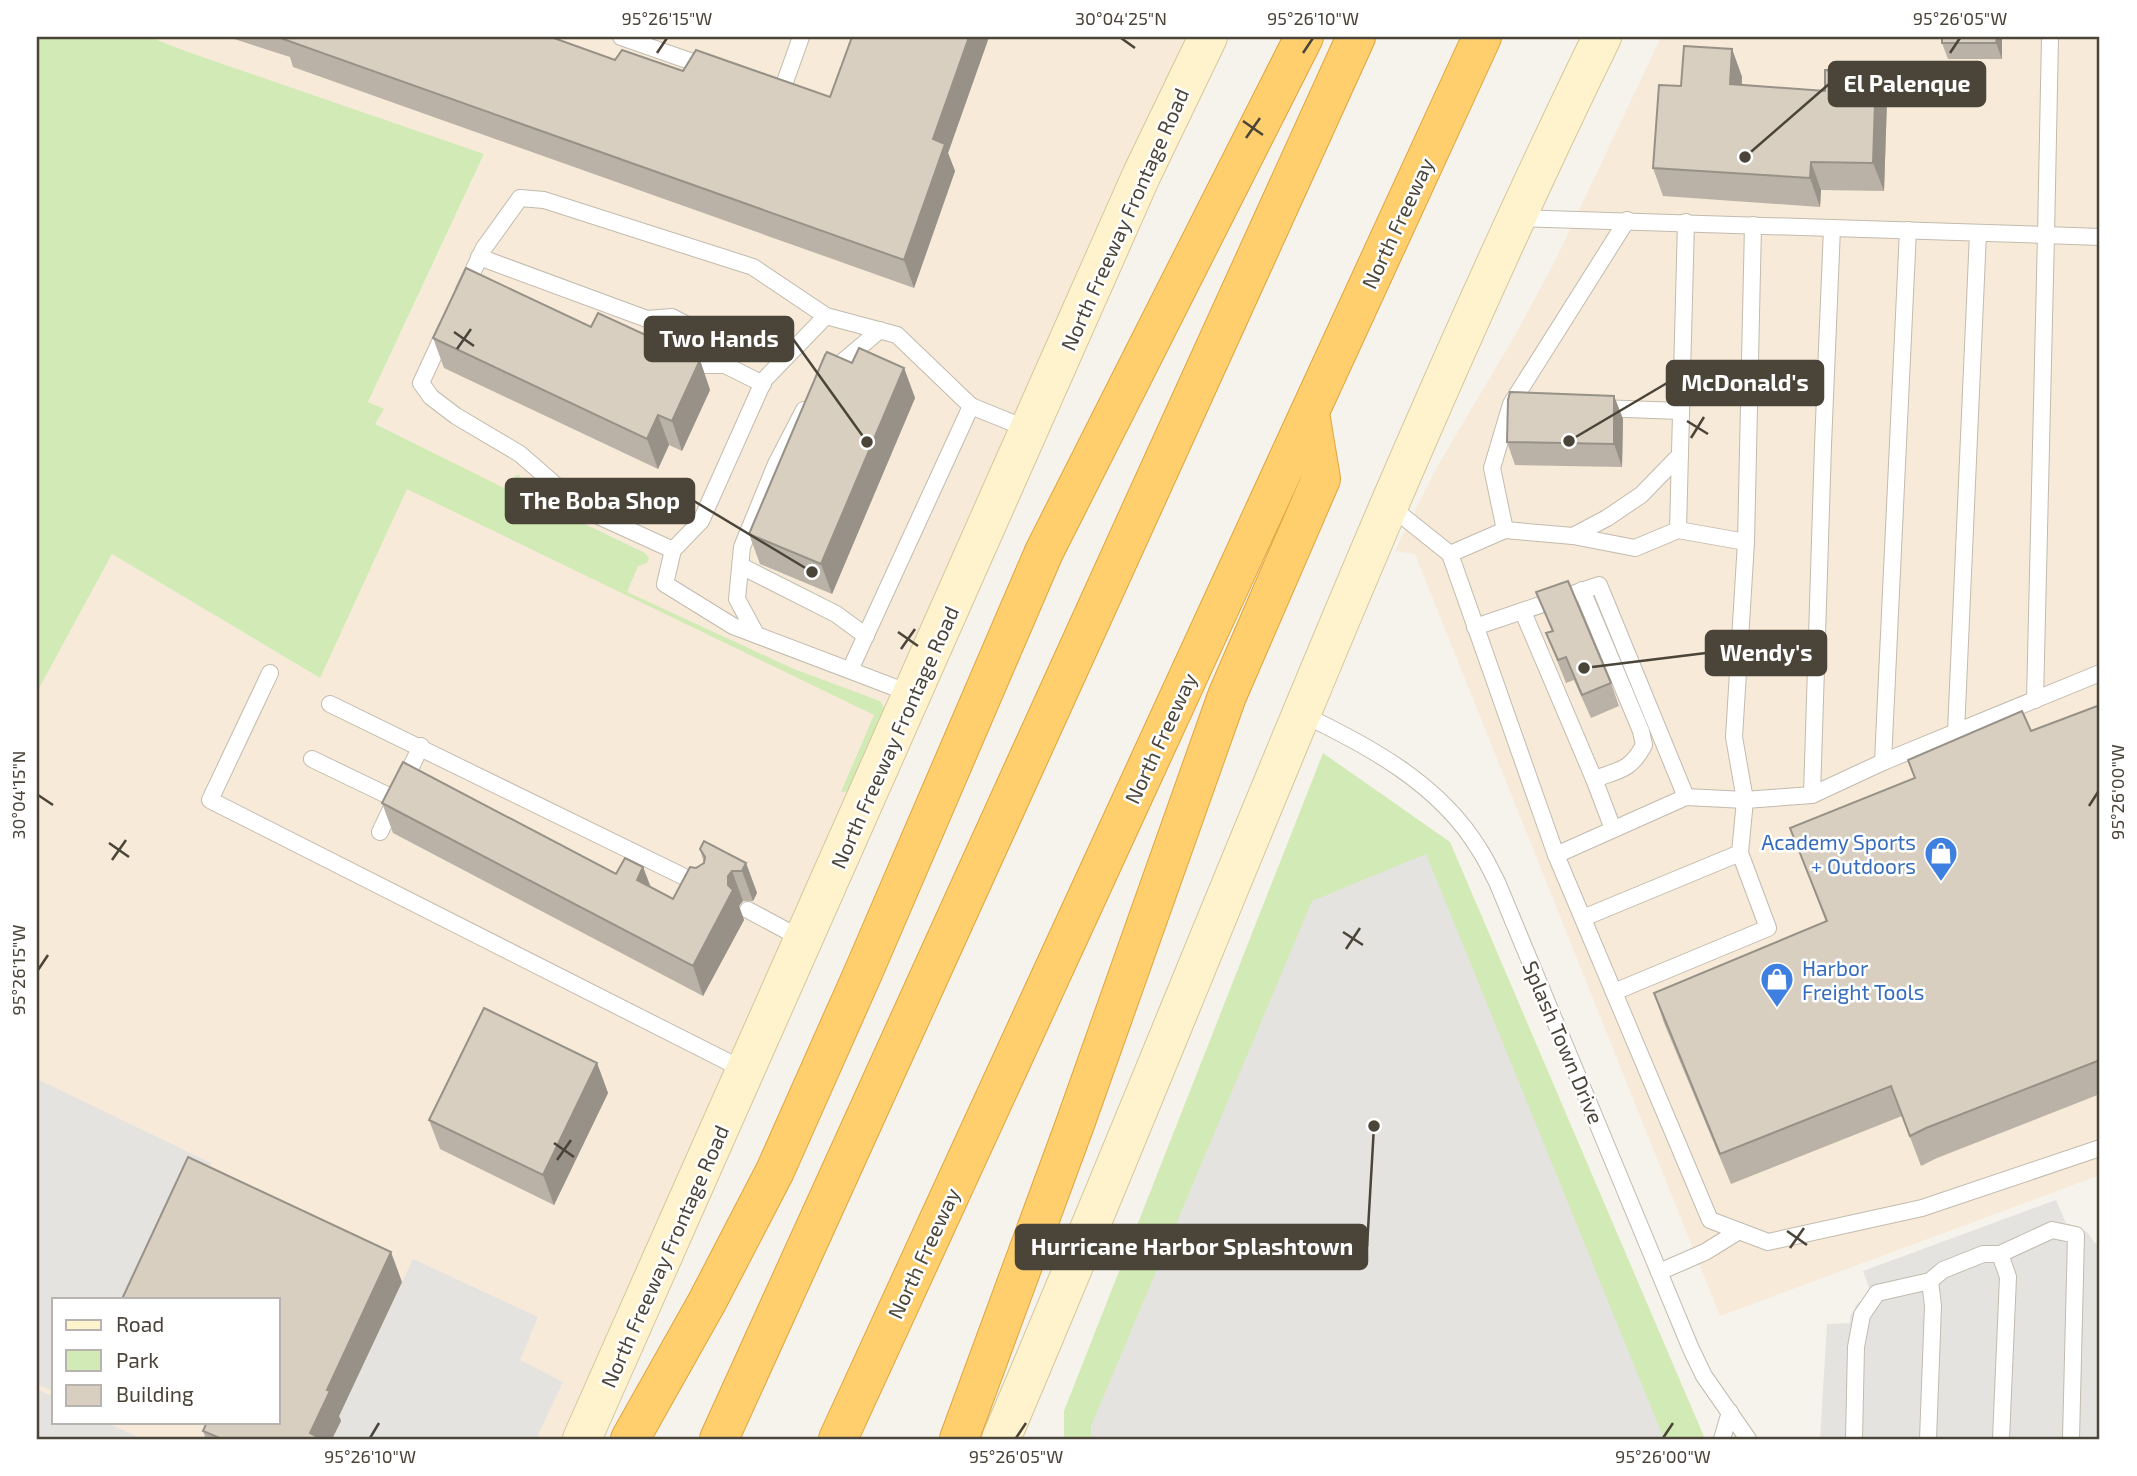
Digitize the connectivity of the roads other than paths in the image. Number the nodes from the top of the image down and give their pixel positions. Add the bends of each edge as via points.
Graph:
1 (621, 37) edge
2 (801, 37) edge
3 (1208, 37) edge
4 (1304, 37) edge
5 (1356, 37) edge
6 (1482, 37) edge
7 (1602, 37) edge
8 (2050, 37) edge
9 (719, 72) edge
10 (757, 85) edge
11 (1516, 218) junction
12 (1627, 220) junction
13 (1686, 222) junction
14 (1753, 225) junction
15 (1832, 228) junction
16 (1908, 230) junction
17 (1978, 233) junction
18 (2046, 235) junction
19 (2100, 237) edge
20 (479, 257) junction
21 (826, 316) junction
22 (880, 330) junction
23 (690, 365) edge
24 (725, 365) junction
25 (825, 382) edge
26 (763, 384) junction
27 (809, 400) edge
28 (971, 406) junction
29 (1589, 407) edge
30 (1680, 411) junction
31 (1310, 413) junction
32 (1030, 430) junction
33 (1680, 455) junction
34 (1390, 506) junction
35 (1505, 530) junction
36 (1678, 530) junction
37 (1573, 536) junction
38 (1746, 542) junction
39 (673, 550) junction
40 (1450, 554) junction
41 (741, 566) junction
42 (1582, 590) junction
43 (1523, 612) junction
44 (1475, 627) junction
45 (756, 634) junction
46 (866, 636) junction
47 (850, 670) junction
48 (270, 673) dead end
49 (2100, 673) edge
50 (913, 694) junction
51 (2035, 700) junction
52 (330, 704) dead end
53 (1300, 713) junction
54 (1956, 732) junction
55 (421, 746) junction
56 (312, 759) dead end
57 (1883, 762) junction
58 (1594, 779) junction
59 (1812, 795) junction
60 (1686, 797) junction
61 (396, 799) junction
62 (1745, 800) junction
63 (1613, 829) junction
64 (380, 832) dead end
65 (1740, 853) junction
66 (1556, 855) junction
67 (706, 888) edge
68 (748, 911) dead end
69 (1583, 918) junction
70 (804, 940) junction
71 (1614, 992) junction
72 (746, 1071) junction
73 (2100, 1148) edge
74 (1739, 1231) junction
75 (2000, 1254) junction
76 (1659, 1272) junction
77 (1930, 1281) junction
78 (1730, 1412) junction
79 (582, 1439) edge
80 (630, 1439) edge
81 (719, 1439) edge
82 (838, 1439) edge
83 (958, 1439) edge
84 (1001, 1439) edge
85 (1722, 1439) edge
86 (1748, 1439) edge
87 (1854, 1439) edge
88 (1928, 1439) edge
89 (2001, 1439) edge
90 (2070, 1439) edge

1 - 9 lane
2 - 10 lane via 781,93
3 - 32 main road, North Freeway Frontage Road
4 - 80 highway via 1044,552 775,1171
5 - 81 highway
6 - 31 highway, North Freeway
7 - 11 main road
8 - 18 lane
11 - 12 lane
11 - 34 main road
12 - 13 lane
12 - 35 lane via 1517,405 1492,468
13 - 14 lane
13 - 30 lane
14 - 15 lane
14 - 38 lane
15 - 16 lane
15 - 59 lane
16 - 17 lane
16 - 57 lane
17 - 18 lane
17 - 54 lane
18 - 19 lane
18 - 51 lane
20 - 21 lane via 520,198 544,200 753,267
20 - 24 lane via 648,326 672,317 712,338
20 - 39 lane via 421,383 431,397 520,454 583,509
21 - 22 lane
21 - 26 lane
22 - 25 lane
22 - 28 lane via 897,335
23 - 24 lane
24 - 26 lane
26 - 39 lane via 701,521
27 - 41 lane via 742,547
28 - 32 lane
28 - 46 lane
29 - 30 lane
30 - 33 lane
31 - 82 highway, North Freeway
31 - 83 highway via 1321,479 1227,696
32 - 50 main road, North Freeway Frontage Road
33 - 36 lane
33 - 37 lane via 1641,495
34 - 40 lane
34 - 53 main road
35 - 37 lane
35 - 40 lane
36 - 37 lane via 1635,548
36 - 38 lane
38 - 62 lane via 1734,737
39 - 45 lane via 665,584 733,626
40 - 44 lane
41 - 45 lane via 737,599
41 - 46 lane via 836,614
42 - 43 lane
42 - 58 lane via 1644,744 1635,762
42 - 60 lane via 1598,585
43 - 44 lane
43 - 58 lane
44 - 66 lane
45 - 47 lane
46 - 47 lane
47 - 50 lane
48 - 72 lane via 210,800
49 - 51 lane
50 - 70 main road, North Freeway Frontage Road
51 - 54 lane
52 - 55 lane
53 - 76 lane, Splash Town Drive via 1352,738 1406,773 1452,815 1478,847 1497,882
53 - 84 main road
54 - 57 lane
55 - 61 lane
55 - 67 lane
56 - 61 lane
57 - 59 lane
58 - 63 lane
59 - 62 lane
60 - 62 lane
60 - 63 lane
61 - 64 lane
62 - 65 lane
63 - 66 lane
65 - 69 lane
65 - 71 lane via 1768,928
66 - 69 lane
68 - 70 lane
69 - 71 lane
70 - 72 main road, North Freeway Frontage Road
71 - 74 lane via 1710,1220
72 - 79 main road, North Freeway Frontage Road
73 - 74 lane via 1922,1208 1768,1242
74 - 76 lane
75 - 77 lane via 1983,1254 1943,1270
75 - 89 lane via 2008,1277
75 - 90 lane via 2052,1230 2076,1235
76 - 78 lane, Splash Town Drive via 1700,1367
77 - 87 lane via 1877,1293 1862,1315 1856,1347
77 - 88 lane
78 - 85 lane
78 - 86 lane, Splash Town Drive

